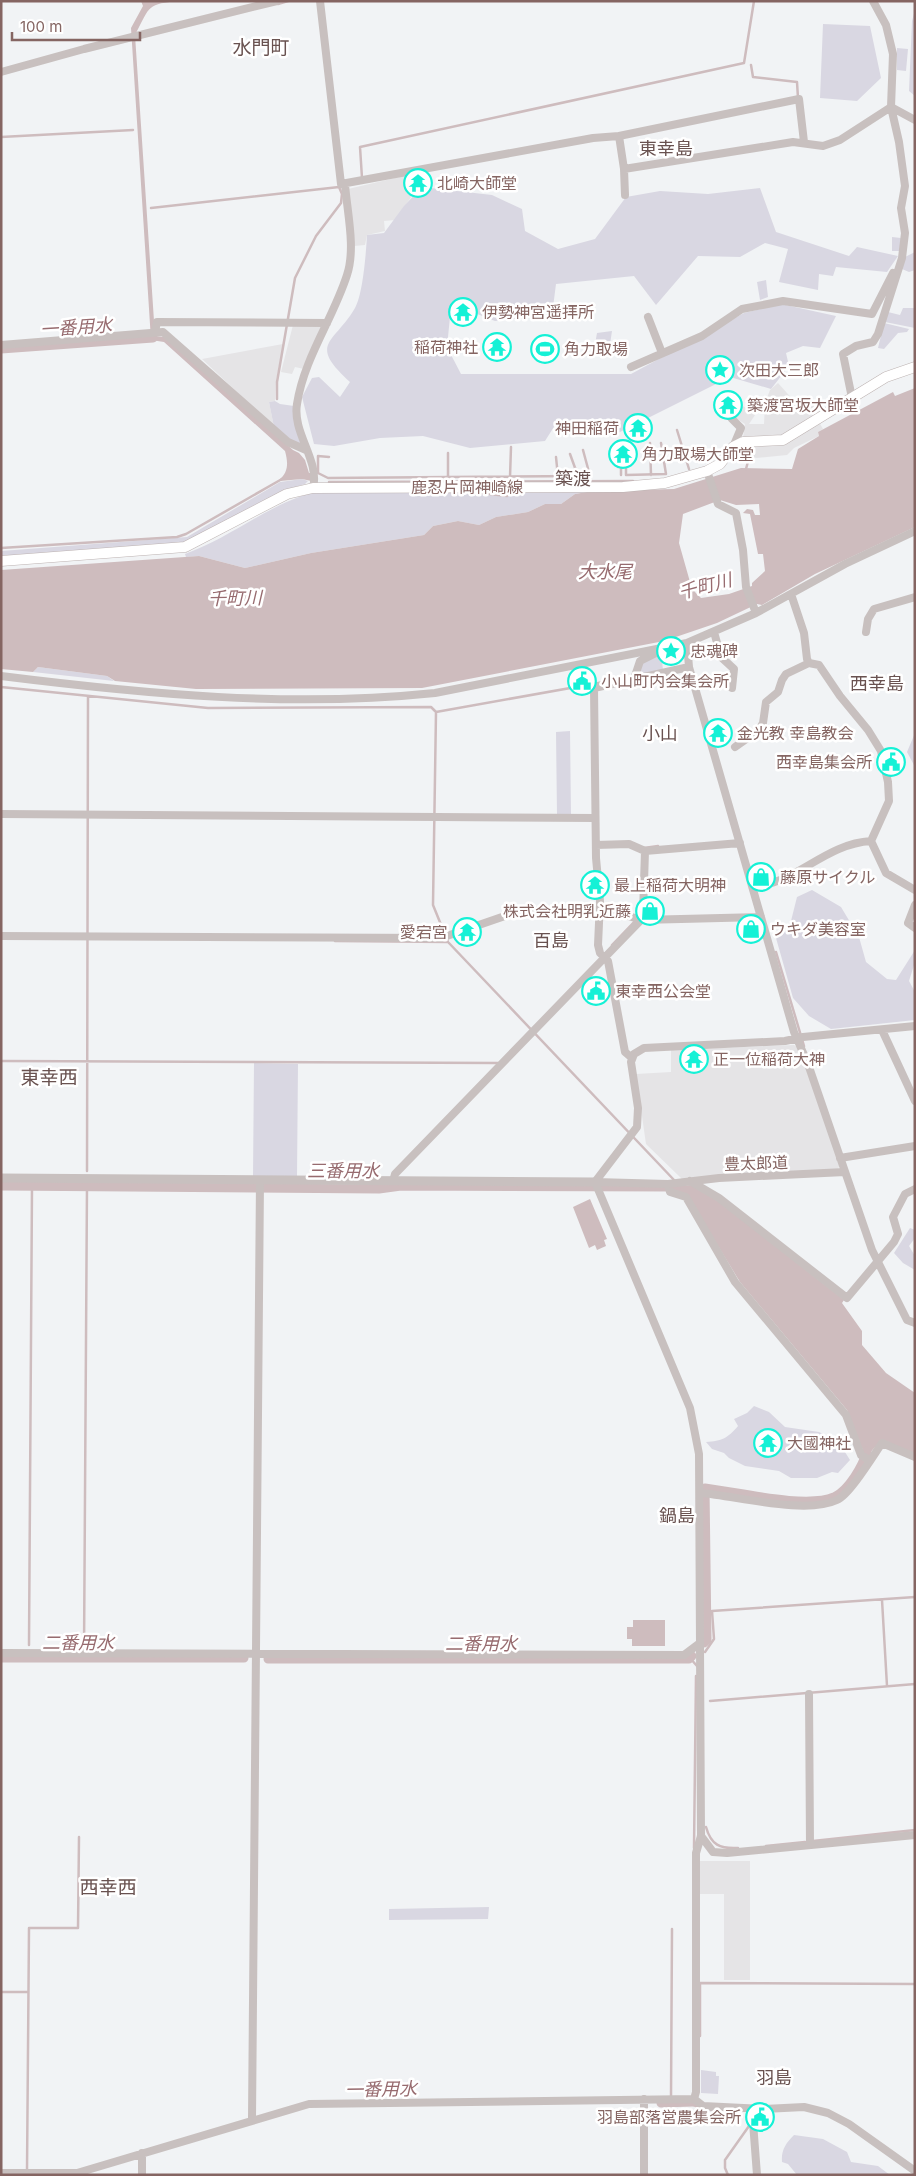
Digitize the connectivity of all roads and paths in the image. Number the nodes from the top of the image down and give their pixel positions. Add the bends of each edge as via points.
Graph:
1 (277, 1) edge
2 (320, 1) edge
3 (872, 1) edge
4 (1, 72) edge
5 (891, 107) junction
6 (915, 120) edge
7 (619, 136) junction
8 (804, 142) junction
9 (624, 168) junction
10 (345, 184) junction
11 (625, 195) dead end
12 (902, 258) junction
13 (648, 317) dead end
14 (326, 323) junction
15 (153, 332) junction
16 (1, 345) edge
17 (662, 353) junction
18 (632, 367) dead end
19 (915, 367) edge
20 (852, 398) junction
21 (732, 420) dead end
22 (733, 447) junction
23 (306, 450) junction
24 (708, 473) junction
25 (314, 485) junction
26 (915, 531) edge
27 (1, 561) edge
28 (791, 594) junction
29 (915, 597) edge
30 (755, 610) junction
31 (714, 632) junction
32 (866, 632) dead end
33 (687, 643) junction
34 (662, 648) junction
35 (809, 663) junction
36 (689, 667) junction
37 (1, 676) edge
38 (634, 678) junction
39 (732, 688) dead end
40 (735, 747) dead end
41 (1, 814) edge
42 (596, 818) junction
43 (872, 841) junction
44 (740, 843) junction
45 (596, 845) junction
46 (644, 850) junction
47 (753, 889) junction
48 (915, 890) edge
49 (915, 905) edge
50 (599, 911) junction
51 (761, 917) junction
52 (638, 919) junction
53 (915, 928) edge
54 (1, 936) edge
55 (602, 955) junction
56 (915, 1026) edge
57 (882, 1030) junction
58 (800, 1038) junction
59 (632, 1058) junction
60 (915, 1101) edge
61 (915, 1146) edge
62 (840, 1158) junction
63 (845, 1172) junction
64 (1, 1178) edge
65 (260, 1180) junction
66 (394, 1181) junction
67 (690, 1181) junction
68 (672, 1185) junction
69 (597, 1186) junction
70 (915, 1189) edge
71 (878, 1263) junction
72 (915, 1323) edge
73 (915, 1457) edge
74 (866, 1459) junction
75 (705, 1494) junction
76 (700, 1643) junction
77 (1, 1653) edge
78 (255, 1654) junction
79 (809, 1694) dead end
80 (915, 1834) edge
81 (701, 1836) junction
82 (810, 1846) junction
83 (694, 2099) junction
84 (644, 2101) junction
85 (752, 2110) junction
86 (252, 2119) junction
87 (142, 2156) junction
88 (915, 2171) edge
89 (1, 2173) edge
90 (142, 2175) edge
91 (644, 2175) edge
92 (757, 2175) edge

1 - 4 street
2 - 10 street via 341,184
3 - 5 street via 886,25 893,54
5 - 6 street
5 - 8 street via 840,140 823,146
5 - 12 street via 900,142 905,186 901,208 905,233
7 - 8 street via 798,99
7 - 9 street
7 - 10 street via 593,138
8 - 9 street
9 - 11 street
10 - 14 street via 350,255 347,274
12 - 17 street via 872,314 783,301 742,309 702,336
12 - 20 street via 878,334 873,342 856,346 843,354
13 - 17 street
14 - 15 street via 157,322
14 - 23 street via 305,370 296,405
15 - 16 street
15 - 23 street via 163,332 288,442
17 - 18 street
19 - 20 main road via 886,377
20 - 22 main road via 782,440 743,442
21 - 22 street via 740,428
22 - 24 main road, 鹿忍片岡神崎線
23 - 25 street via 315,472
24 - 25 main road, 鹿忍片岡神崎線 via 665,483 622,487
24 - 30 street via 718,504 736,513 744,550 746,587
25 - 27 main road, 鹿忍片岡神崎線 via 287,494 185,547
26 - 28 street
28 - 30 street
28 - 35 street via 804,633
29 - 32 street via 874,609
30 - 31 street
31 - 33 street
31 - 39 street via 721,657 734,669
33 - 34 street
33 - 36 street
34 - 37 street via 435,693 393,697 262,699 178,696
34 - 38 street via 640,661
35 - 40 street via 786,674 778,692 766,702 759,730
35 - 43 street via 819,665 881,751 890,801
36 - 38 street
36 - 44 street
38 - 42 street via 594,688
41 - 42 street
42 - 45 street
43 - 47 street via 854,842 829,852 783,878
43 - 48 street via 886,872
44 - 46 street
44 - 47 street
45 - 46 street via 629,844
45 - 50 street
46 - 52 street via 643,914
47 - 51 street
49 - 53 street via 908,923
50 - 52 street via 610,910
50 - 54 street via 522,910 441,938
50 - 55 street via 598,945
51 - 52 street
51 - 58 street
52 - 55 street
55 - 59 street via 608,961 624,1052
55 - 66 street via 395,1174
56 - 57 street
57 - 58 street
57 - 60 street
58 - 59 street via 650,1047
58 - 62 street
59 - 69 street via 638,1121 632,1136
61 - 62 street
62 - 63 street
63 - 67 street, 豊太郎道
63 - 71 street
64 - 65 street
65 - 66 street
65 - 78 street
66 - 69 street
67 - 68 street, 豊太郎道
67 - 71 street via 719,1198 847,1298
68 - 69 street, 豊太郎道
68 - 74 street via 686,1197 735,1282 846,1415
69 - 75 street via 690,1408
70 - 71 street via 905,1194 893,1217 898,1234
71 - 72 street via 907,1320
73 - 74 street via 882,1443
74 - 75 street via 855,1481 839,1500 826,1503 799,1505
75 - 76 street
76 - 78 street via 684,1655
76 - 81 street
77 - 78 street
78 - 86 street
79 - 82 street
80 - 82 street
81 - 82 street via 713,1852
81 - 83 street via 696,1853
83 - 84 street
83 - 85 street via 703,2106
84 - 86 street via 309,2104
84 - 91 street
85 - 88 street via 804,2107 828,2113
85 - 92 street
86 - 87 street
87 - 89 street via 77,2173
87 - 90 street

